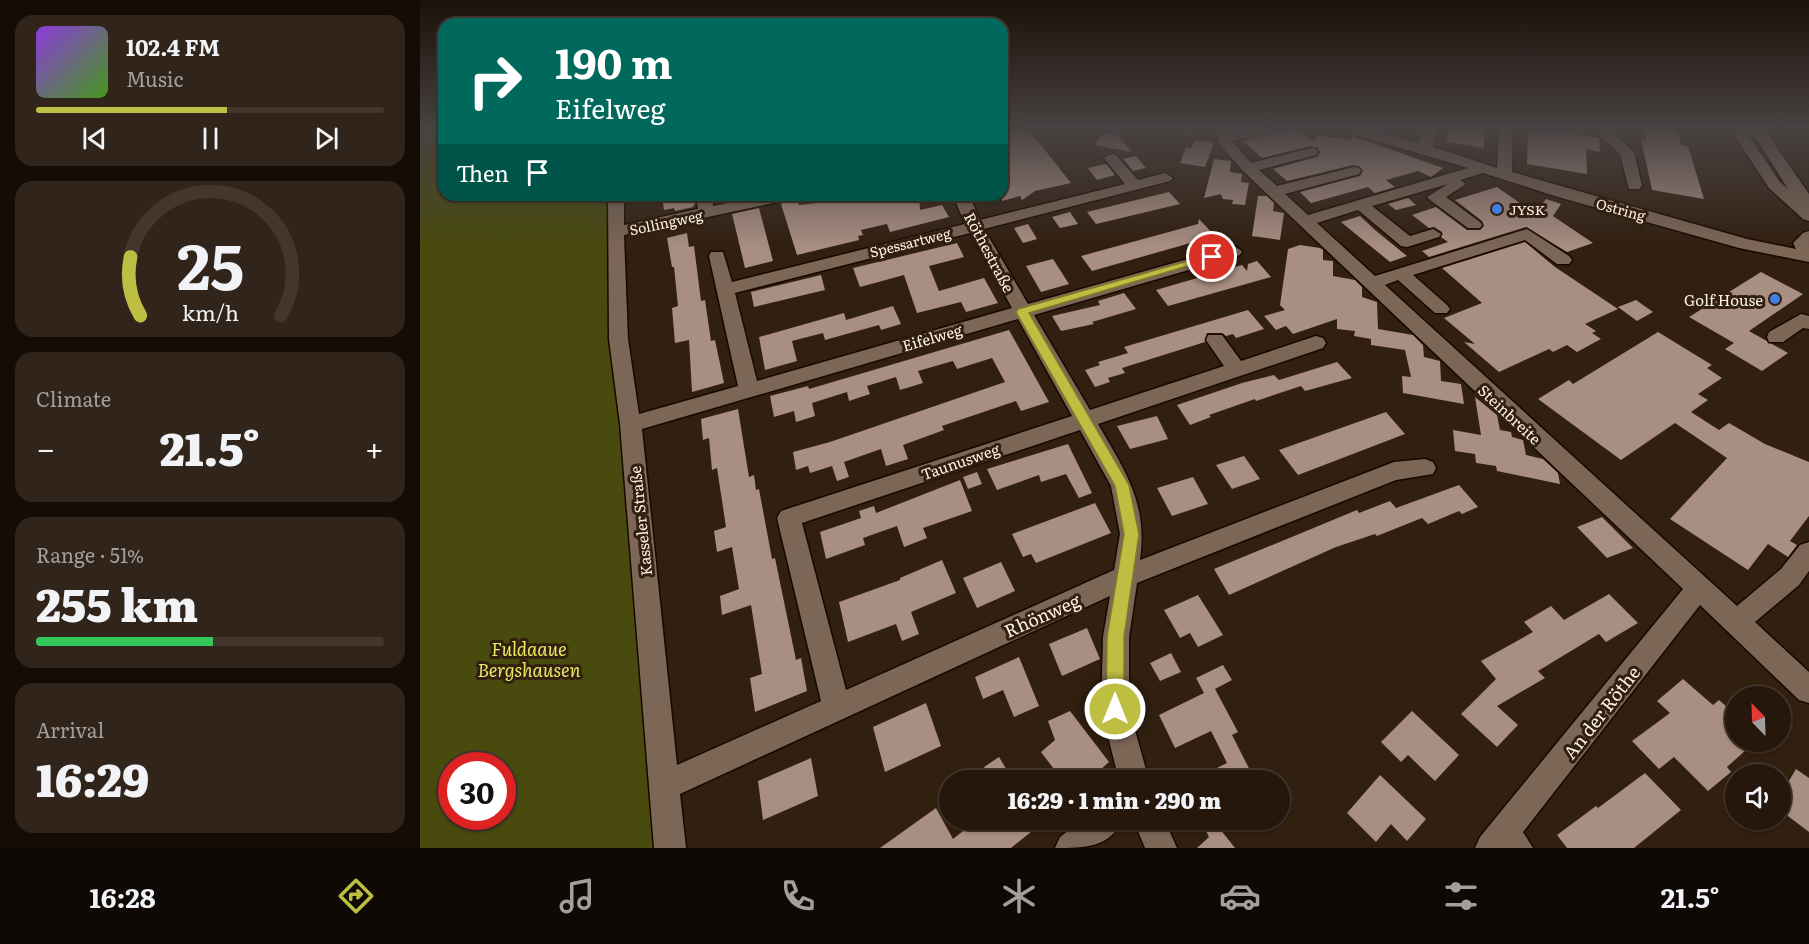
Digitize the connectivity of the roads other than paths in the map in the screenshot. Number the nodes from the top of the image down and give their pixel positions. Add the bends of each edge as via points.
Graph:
1 (1122, 170) edge
2 (1250, 170) edge
3 (1479, 170) edge
4 (1488, 170) edge
5 (1504, 170) edge
6 (1631, 170) edge
7 (1764, 170) edge
8 (1783, 170) edge
9 (1354, 171) dead end
10 (1460, 175) junction
11 (1504, 175) junction
12 (1166, 178) dead end
13 (1135, 186) junction
14 (1634, 186) dead end
15 (1273, 192) junction
16 (616, 201) edge
17 (705, 201) edge
18 (760, 201) edge
19 (964, 201) edge
20 (1809, 203) edge
21 (1361, 205) junction
22 (706, 213) junction
23 (1809, 216) edge
24 (1305, 221) junction
25 (1474, 225) dead end
26 (974, 226) junction
27 (615, 232) junction
28 (1433, 234) dead end
29 (1807, 248) edge
30 (1234, 251) dead end
31 (717, 256) dead end
32 (1563, 260) dead end
33 (1401, 274) junction
34 (1371, 283) junction
35 (724, 290) junction
36 (1441, 309) dead end
37 (1022, 312) junction
38 (1809, 323) edge
39 (1776, 337) dead end
40 (1220, 341) dead end
41 (1316, 343) dead end
42 (1241, 367) junction
43 (748, 390) junction
44 (1082, 419) junction
45 (631, 424) junction
46 (1425, 468) dead end
47 (1809, 552) edge
48 (1127, 576) junction
49 (1698, 589) junction
50 (1736, 623) junction
51 (1809, 690) edge
52 (837, 708) junction
53 (1131, 770) edge
54 (666, 785) junction
55 (1093, 830) edge
56 (1153, 830) edge
57 (1504, 844) edge
58 (670, 848) edge
59 (1071, 848) edge
60 (1161, 848) edge

1 - 13 street
2 - 15 street, Steinbreite
3 - 10 street
4 - 11 street, Ostring
5 - 11 street
6 - 14 street
7 - 23 street via 1774,185
8 - 20 street
9 - 15 street
10 - 21 street
10 - 25 street via 1467,179 1435,197
11 - 29 street, Ostring via 1744,244
12 - 13 street, Spessartweg
13 - 26 street, Spessartweg
15 - 24 street, Steinbreite
16 - 27 street, Kasseler Straße
17 - 22 street
18 - 22 street, Sollingweg
19 - 26 street, Röthestraße
21 - 24 street
21 - 28 street via 1407,242
22 - 27 street, Sollingweg
24 - 34 street, Steinbreite
26 - 35 street, Spessartweg
26 - 37 street, Röthestraße
27 - 45 street, Kasseler Straße via 622,382
30 - 37 street, Eifelweg
31 - 35 street
32 - 33 street via 1527,234
33 - 34 street
33 - 36 street
34 - 49 street, Steinbreite
35 - 43 street
37 - 43 street, Eifelweg
37 - 44 street, Röthestraße
38 - 39 street via 1801,320
40 - 42 street
41 - 42 street, Taunusweg
42 - 44 street, Taunusweg
43 - 45 street, Eifelweg
44 - 48 street, Röthestraße via 1122,485 1132,534
44 - 52 street, Taunusweg via 789,518
45 - 54 street, Kasseler Straße
46 - 48 street, Rhönweg via 1394,471
47 - 50 street via 1790,577
48 - 52 street, Rhönweg
48 - 53 street, Röthestraße via 1116,637 1115,709
49 - 50 street, Steinbreite
49 - 57 street, An der Röthe
50 - 51 street, Steinbreite
52 - 54 street, Rhönweg
54 - 58 street, Kasseler Straße
55 - 59 street
56 - 60 street

